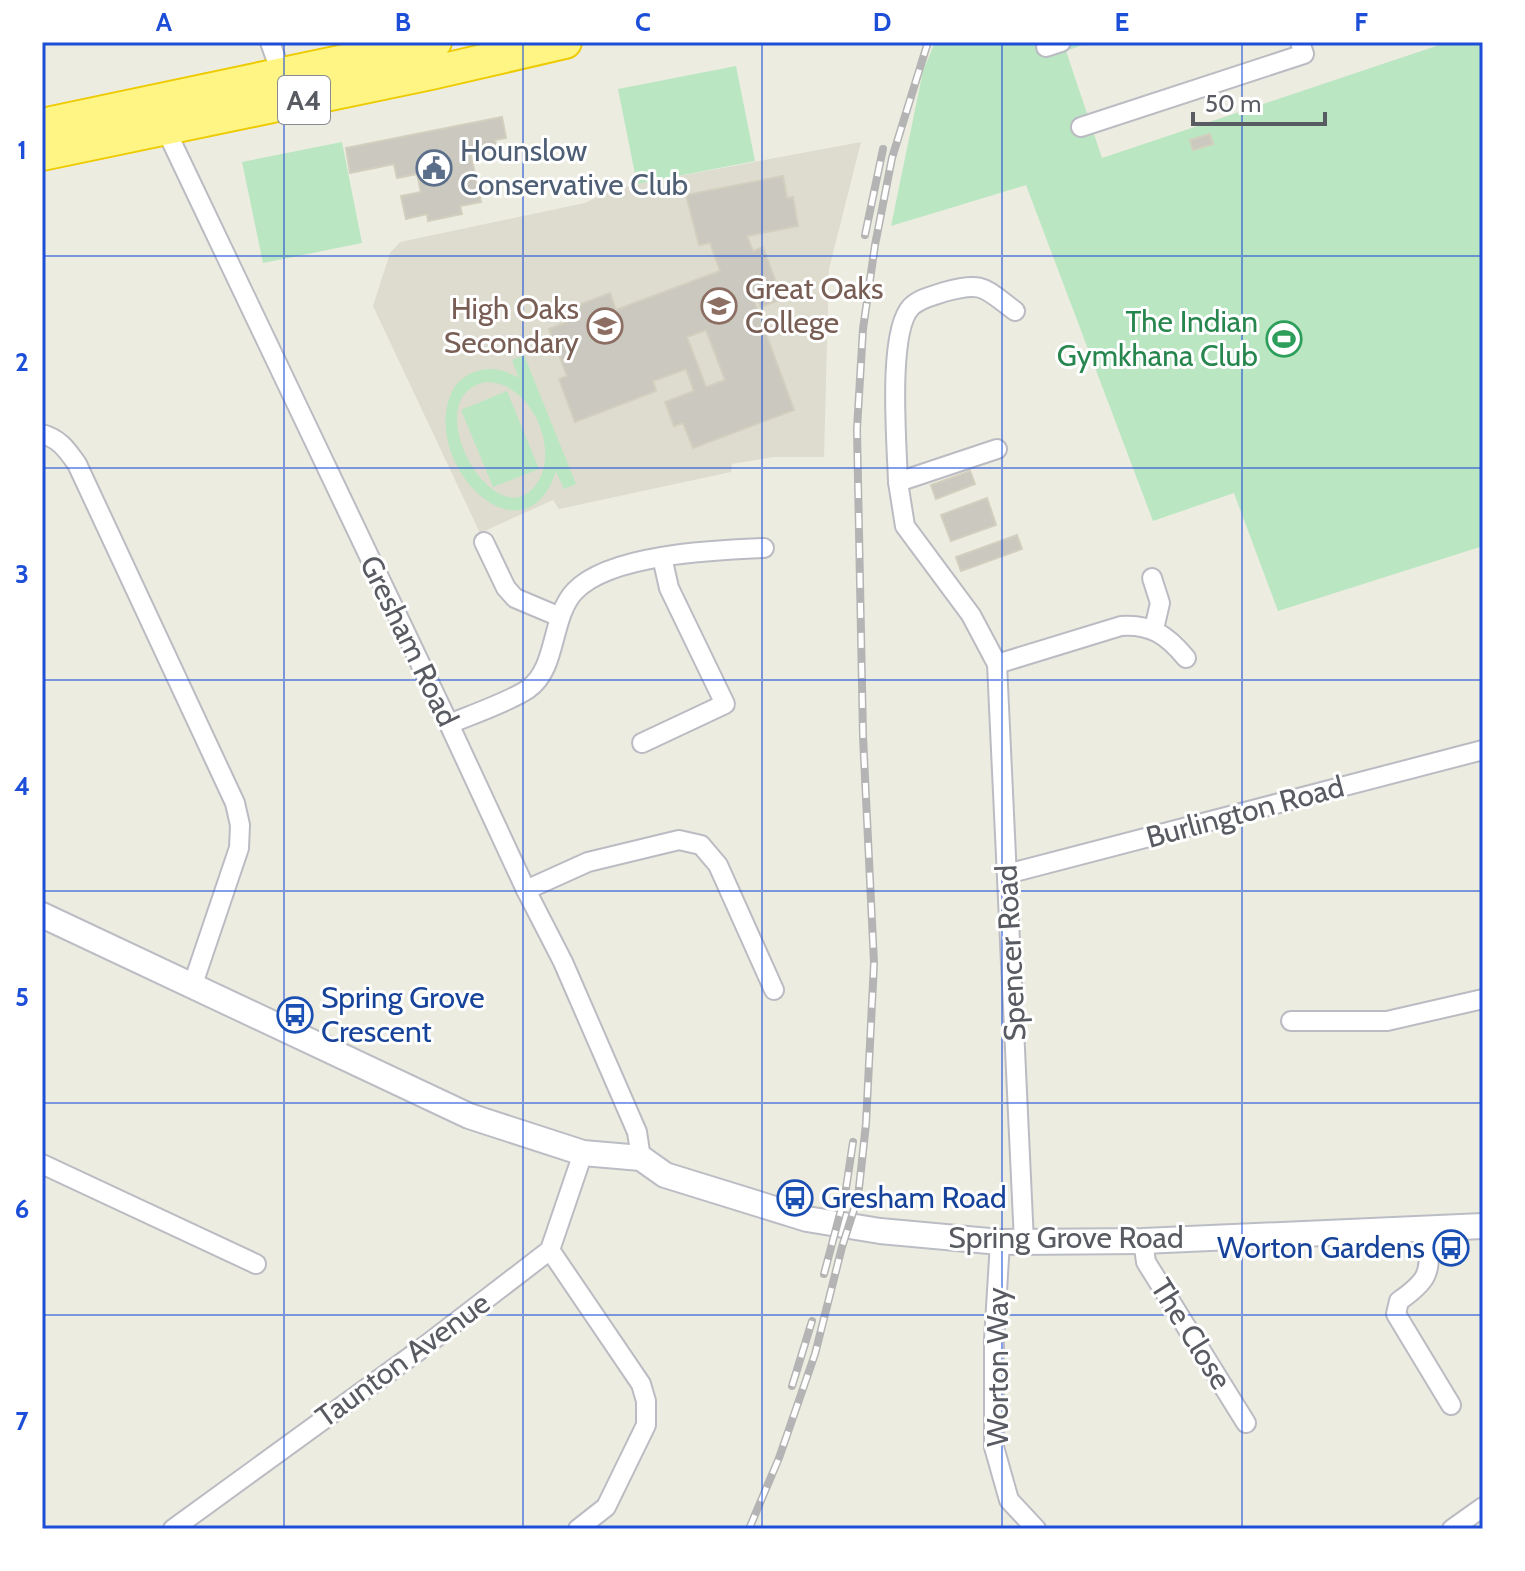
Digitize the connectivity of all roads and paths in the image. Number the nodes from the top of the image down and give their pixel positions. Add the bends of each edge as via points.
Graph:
1 (270, 42) edge
2 (435, 42) edge
3 (565, 42) edge
4 (1300, 42) edge
5 (282, 76) junction
6 (42, 125) edge
7 (1081, 127) dead end
8 (165, 128) junction
9 (42, 154) edge
10 (1015, 311) dead end
11 (42, 434) edge
12 (997, 449) dead end
13 (898, 482) junction
14 (484, 542) dead end
15 (764, 548) dead end
16 (662, 557) junction
17 (1152, 578) dead end
18 (560, 617) junction
19 (1154, 629) junction
20 (1186, 658) dead end
21 (997, 664) junction
22 (449, 724) junction
23 (642, 743) dead end
24 (1483, 750) edge
25 (1007, 874) junction
26 (526, 890) junction
27 (42, 915) edge
28 (193, 984) junction
29 (774, 990) dead end
30 (1483, 999) edge
31 (1291, 1021) dead end
32 (583, 1153) junction
33 (641, 1158) junction
34 (42, 1164) edge
35 (1483, 1226) edge
36 (1429, 1229) junction
37 (1143, 1241) junction
38 (1012, 1242) junction
39 (550, 1250) junction
40 (256, 1264) dead end
41 (1451, 1405) dead end
42 (1246, 1423) dead end
43 (1483, 1507) edge
44 (173, 1529) edge
45 (578, 1529) edge
46 (1036, 1529) edge
47 (1452, 1529) edge

1 - 5 street
2 - 5 highway, A4
3 - 8 highway, A4
4 - 7 street via 1304,54
5 - 6 highway, A4
8 - 9 highway, A4
8 - 22 street, Gresham Road
10 - 13 street, Spencer Road via 983,287 971,285 925,298 902,319 896,367
11 - 28 street via 65,447 77,464 235,803 239,848
12 - 13 street
13 - 21 street, Spencer Road via 905,526 971,615
14 - 18 street via 515,598
15 - 16 street
16 - 18 street via 593,578 574,591
16 - 23 street via 669,588 725,704
17 - 19 street via 1160,603
18 - 22 street via 540,676 529,689
19 - 20 street
19 - 21 street via 1121,626
21 - 25 street, Spencer Road
22 - 26 street, Gresham Road
24 - 25 street, Burlington Road
25 - 38 street, Spencer Road
26 - 29 street via 588,862 679,840 701,845 718,865
26 - 33 street, Gresham Road via 637,1132
27 - 28 main road, Spring Grove Road
28 - 32 main road, Spring Grove Road via 469,1116
30 - 31 street via 1387,1021
32 - 33 main road, Spring Grove Road
32 - 39 street
33 - 38 main road, Spring Grove Road via 665,1175 807,1219
34 - 40 street
35 - 36 main road, Spring Grove Road
36 - 37 main road, Spring Grove Road
36 - 41 street via 1428,1276 1399,1301 1396,1314
37 - 38 main road, Spring Grove Road
37 - 42 street, The Close via 1146,1262
38 - 46 street, Worton Way via 994,1340 994,1447 1009,1500
39 - 44 street, Taunton Avenue
39 - 45 street via 641,1384 646,1401 646,1425 606,1507
43 - 47 street

